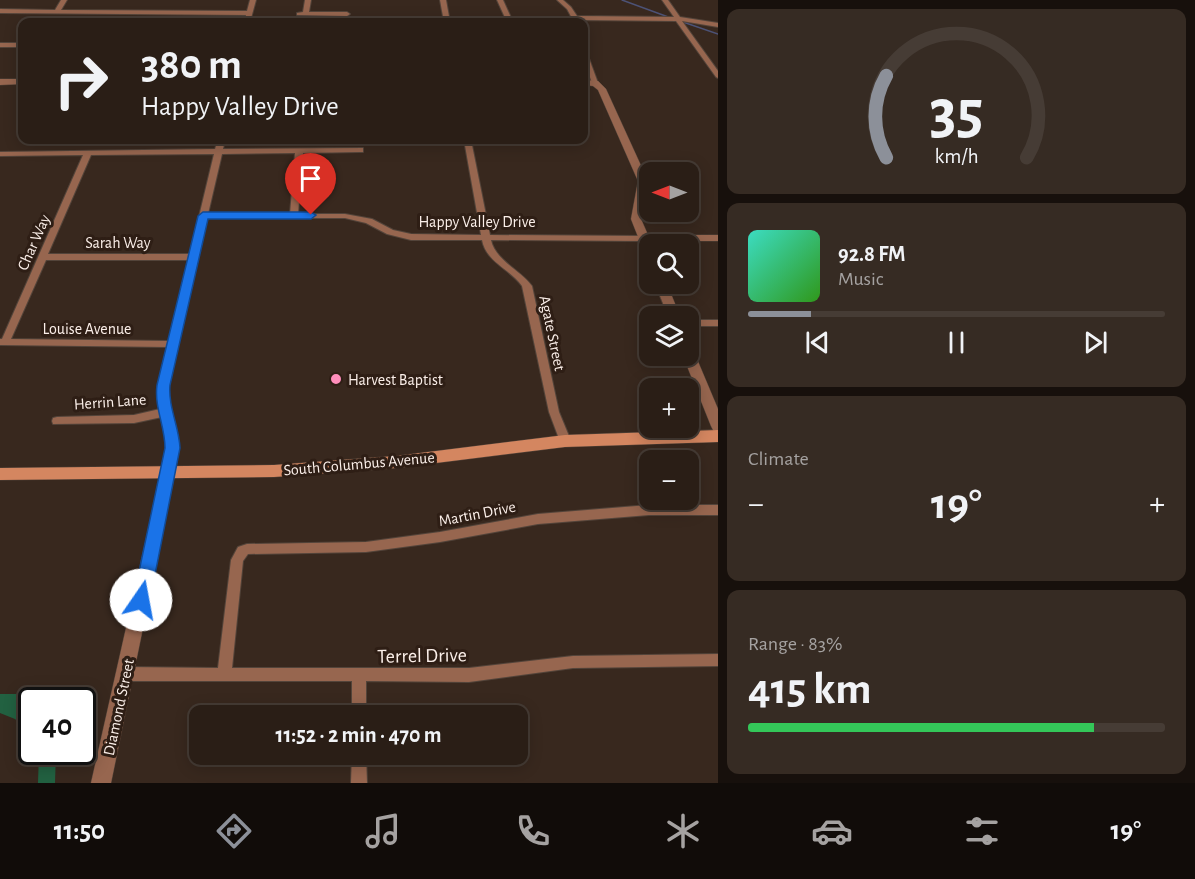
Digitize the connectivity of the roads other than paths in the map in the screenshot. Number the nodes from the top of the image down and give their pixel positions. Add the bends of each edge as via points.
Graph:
1 (64, 0) edge
2 (253, 0) edge
3 (308, 0) edge
4 (443, 0) edge
5 (500, 0) edge
6 (560, 0) edge
7 (664, 0) edge
8 (0, 11) edge
9 (57, 11) junction
10 (250, 13) junction
11 (347, 15) dead end
12 (249, 18) edge
13 (446, 18) edge
14 (508, 18) edge
15 (574, 18) edge
16 (677, 19) junction
17 (588, 20) edge
18 (718, 25) edge
19 (0, 45) edge
20 (18, 45) edge
21 (588, 64) edge
22 (718, 76) edge
23 (0, 82) edge
24 (18, 82) edge
25 (588, 83) edge
26 (595, 84) junction
27 (220, 144) edge
28 (469, 144) edge
29 (360, 150) dead end
30 (299, 152) junction
31 (88, 153) junction
32 (218, 153) junction
33 (0, 154) edge
34 (294, 215) junction
35 (203, 216) junction
36 (641, 234) edge
37 (486, 238) junction
38 (639, 238) edge
39 (699, 238) edge
40 (718, 238) edge
41 (42, 257) junction
42 (194, 257) junction
43 (699, 323) edge
44 (718, 323) edge
45 (2, 342) edge
46 (173, 344) junction
47 (694, 366) edge
48 (165, 412) junction
49 (57, 421) dead end
50 (718, 426) edge
51 (718, 436) edge
52 (565, 441) junction
53 (168, 473) junction
54 (0, 474) edge
55 (718, 510) edge
56 (718, 660) edge
57 (125, 674) junction
58 (224, 674) junction
59 (359, 675) junction
60 (359, 705) edge
61 (359, 765) edge
62 (101, 783) edge
63 (359, 783) edge

1 - 9 street
2 - 10 street
3 - 11 street via 303,15
4 - 13 street
5 - 14 street
6 - 15 street
7 - 16 street
8 - 9 street
9 - 10 street via 154,9
10 - 12 street
16 - 17 street
16 - 18 street
16 - 22 street
19 - 20 street
21 - 26 street
23 - 24 street
25 - 26 street
26 - 36 street via 602,89 643,181 636,211
27 - 32 street, Diamond Street
28 - 37 street, Agate Street
29 - 30 street
30 - 32 street
30 - 34 street
31 - 32 street
31 - 33 street
31 - 41 street, Char Way
32 - 35 street, Diamond Street
34 - 35 street, Happy Valley Drive
34 - 37 street, Happy Valley Drive via 352,217 411,237
35 - 42 street, Diamond Street
37 - 38 street, Happy Valley Drive
37 - 52 street, Agate Street via 493,255 527,285 554,412
39 - 40 street, Happy Valley Drive
41 - 42 street, Sarah Way
41 - 45 street, Char Way
42 - 46 street, Diamond Street
43 - 44 street
45 - 46 street, Louise Avenue
46 - 48 street, Diamond Street via 162,399
47 - 50 street
48 - 49 street, Herrin Lane via 134,419
48 - 53 street, Diamond Street via 172,433
51 - 52 main road, South Columbus Avenue
52 - 53 main road, South Columbus Avenue via 348,467
53 - 54 main road, South Columbus Avenue
53 - 57 street, Diamond Street
55 - 58 street, Martin Drive via 572,516 399,543 242,552 237,560
56 - 59 street, Terrel Drive via 601,660 469,675
57 - 58 street, Terrel Drive
57 - 62 street, Diamond Street
58 - 59 street, Terrel Drive
59 - 60 street
61 - 63 street

